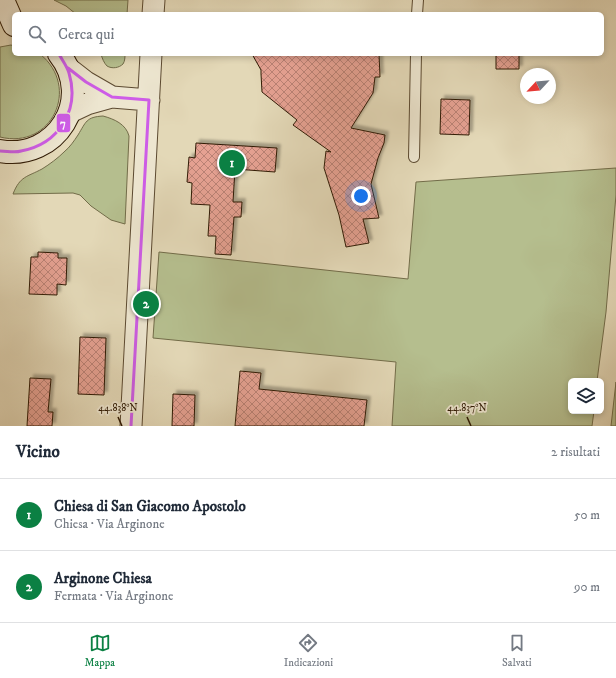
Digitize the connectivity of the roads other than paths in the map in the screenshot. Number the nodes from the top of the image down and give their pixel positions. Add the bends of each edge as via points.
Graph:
1 (3, 0) edge
2 (154, 0) edge
3 (418, 0) edge
4 (154, 12) edge
5 (417, 12) edge
6 (12, 20) edge
7 (12, 32) edge
8 (0, 33) edge
9 (151, 56) edge
10 (416, 56) edge
11 (63, 61) edge
12 (112, 97) junction
13 (149, 100) junction
14 (70, 112) junction
15 (3, 157) edge
16 (414, 157) dead end
17 (131, 426) edge

1 - 6 main road
2 - 4 street
3 - 5 lane
7 - 8 main road
9 - 13 street
10 - 16 lane
11 - 12 street via 86,82
11 - 14 main road via 71,78 73,90
12 - 13 street
12 - 14 street via 86,104
13 - 17 street
14 - 15 main road via 62,127 42,145

